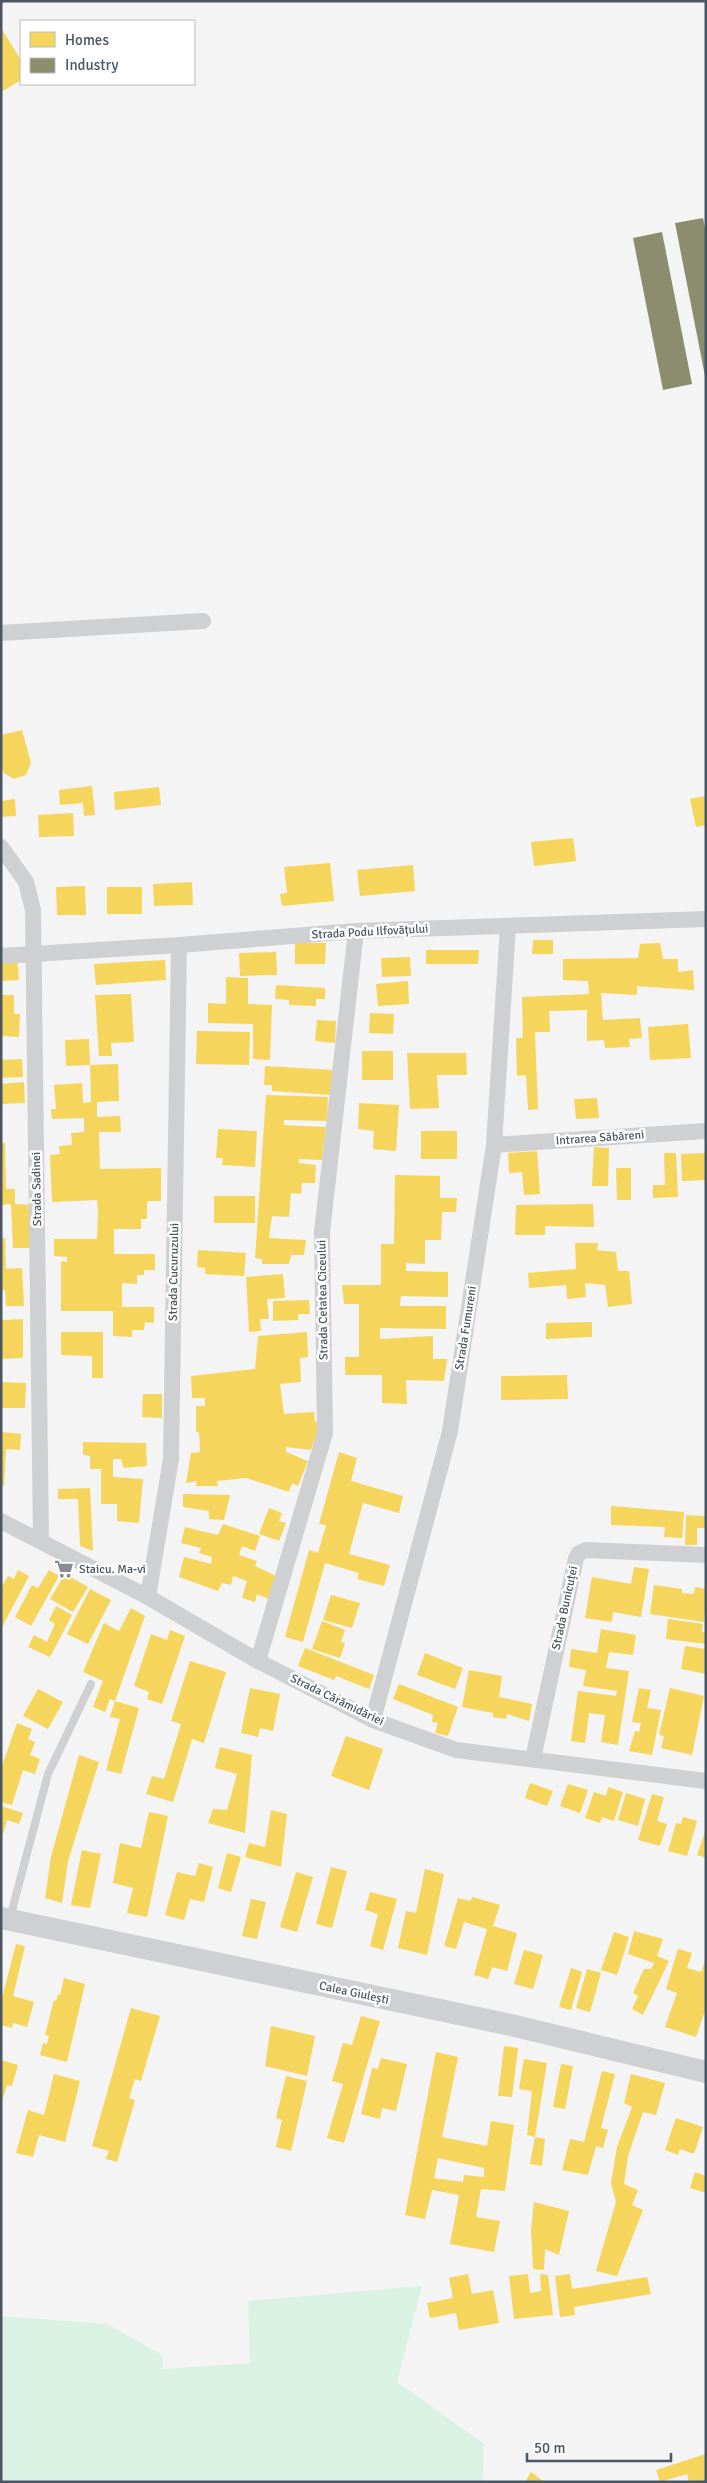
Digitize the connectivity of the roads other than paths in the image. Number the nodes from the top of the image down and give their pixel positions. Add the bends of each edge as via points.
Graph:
1 (203, 621) dead end
2 (1, 633) edge
3 (1, 847) edge
4 (706, 919) edge
5 (508, 926) junction
6 (356, 931) junction
7 (179, 945) junction
8 (34, 953) junction
9 (1, 956) edge
10 (706, 1131) edge
11 (494, 1145) junction
12 (1, 1521) edge
13 (41, 1540) junction
14 (706, 1555) edge
15 (148, 1597) junction
16 (258, 1660) junction
17 (91, 1684) dead end
18 (374, 1720) junction
19 (533, 1759) junction
20 (706, 1781) edge
21 (6, 1919) edge
22 (706, 2072) edge

1 - 2 street
3 - 8 street, Strada Sadinei via 26,882 33,910
4 - 5 street, Strada Podu Ilfovățului
5 - 6 street, Strada Podu Ilfovățului
5 - 11 street, Strada Fumureni
6 - 7 street, Strada Podu Ilfovățului
6 - 16 street, Strada Cetatea Ciceului via 322,1232 325,1433
7 - 8 street, Strada Podu Ilfovățului
7 - 15 street, Strada Cucuruzului via 171,1459
8 - 9 street, Strada Podu Ilfovățului
8 - 13 street, Strada Sadinei
10 - 11 street, Intrarea Săbăreni
11 - 18 street, Strada Fumureni via 450,1431
12 - 13 street, Strada Cărămidăriei
13 - 15 street, Strada Cărămidăriei
14 - 19 street, Strada Bunicuței via 586,1550 579,1553
15 - 16 street, Strada Cărămidăriei
16 - 18 street, Strada Cărămidăriei
17 - 21 lane via 48,1774
18 - 19 street, Strada Cărămidăriei via 456,1750
19 - 20 street, Strada Cărămidăriei
21 - 22 main road, Calea Giulești via 511,2025

